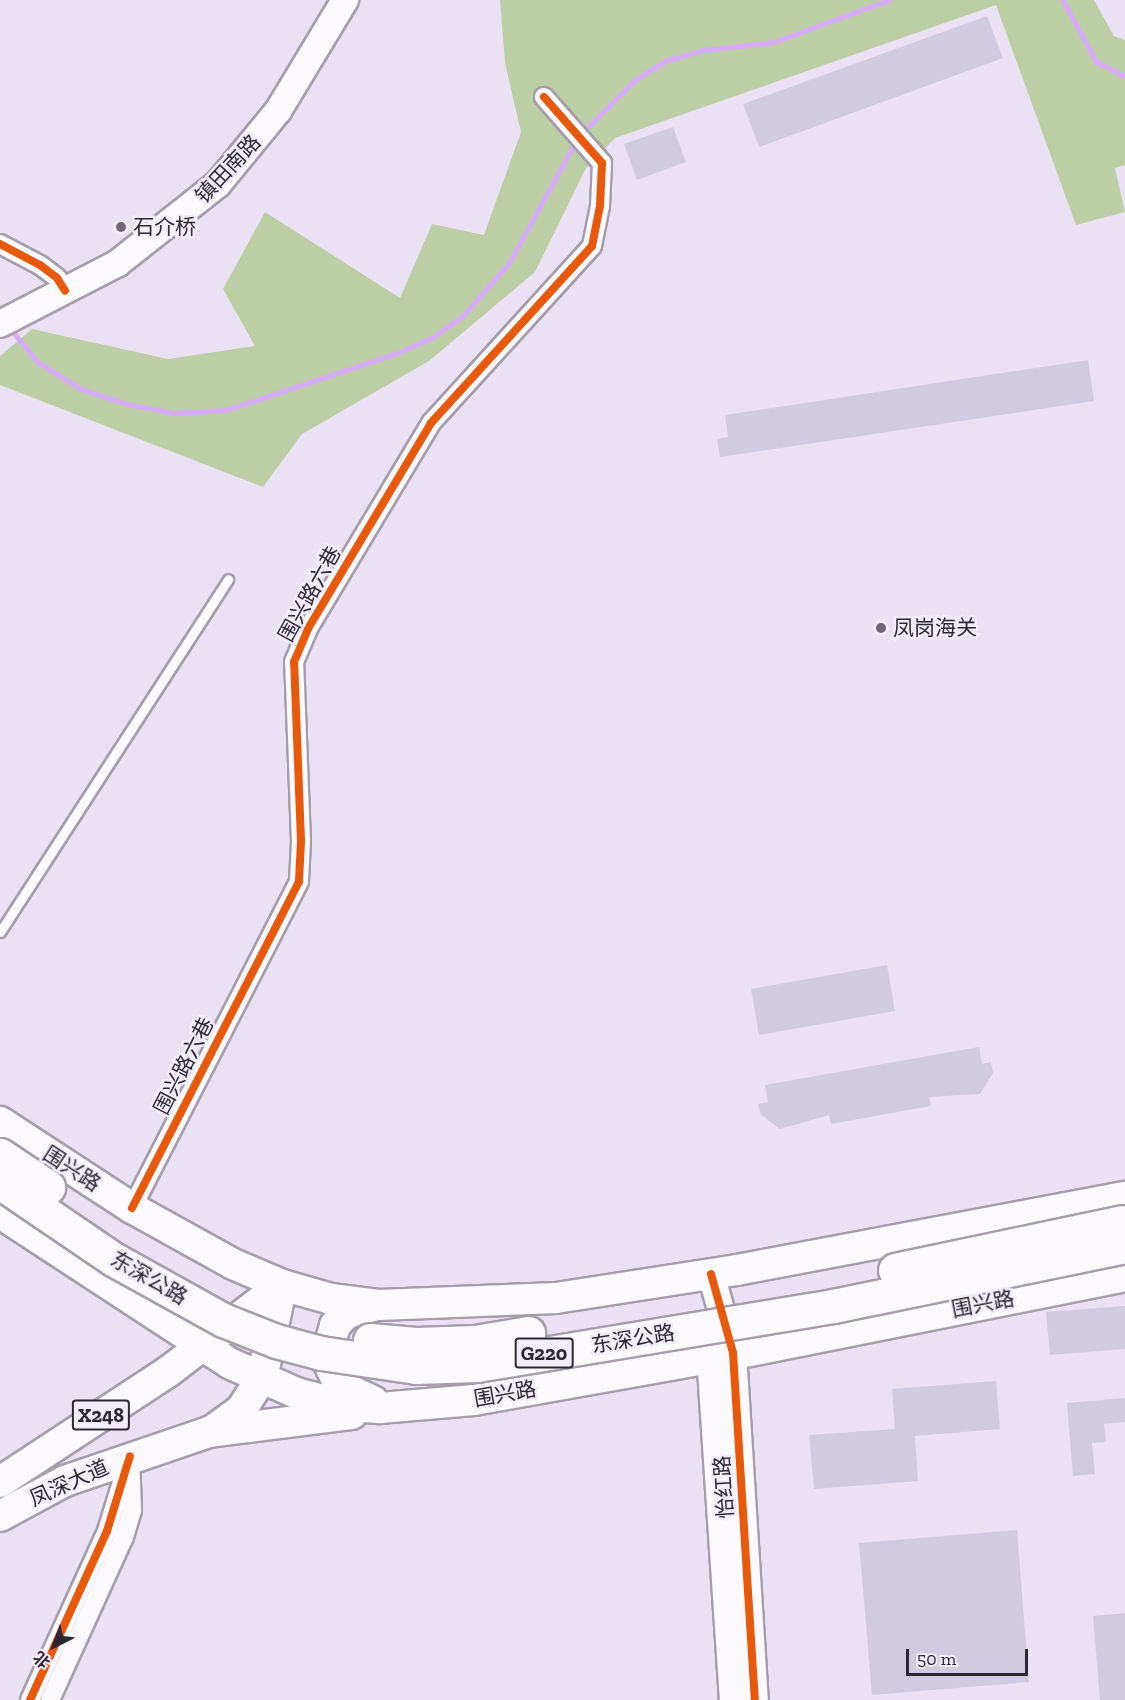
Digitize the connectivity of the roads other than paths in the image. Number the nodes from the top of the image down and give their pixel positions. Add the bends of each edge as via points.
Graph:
1 (327, 0) edge
2 (345, 0) edge
3 (549, 104) dead end
4 (0, 244) edge
5 (61, 284) junction
6 (0, 305) edge
7 (0, 324) edge
8 (228, 579) dead end
9 (0, 932) edge
10 (0, 1122) edge
11 (0, 1155) edge
12 (0, 1182) edge
13 (132, 1208) junction
14 (0, 1213) edge
15 (1124, 1222) edge
16 (711, 1274) junction
17 (1125, 1276) edge
18 (282, 1286) junction
19 (379, 1305) junction
20 (201, 1346) junction
21 (721, 1355) junction
22 (262, 1378) junction
23 (424, 1405) junction
24 (209, 1432) junction
25 (130, 1456) junction
26 (0, 1482) edge
27 (0, 1516) edge
28 (30, 1700) edge
29 (50, 1700) edge
30 (734, 1700) edge
31 (755, 1700) edge

1 - 5 main road, 镇田南路 via 264,102 208,174 145,226
2 - 5 main road, 镇田南路 via 278,111 218,184 153,238
3 - 13 street, 围兴路六巷 via 602,163 600,206 592,246 430,423 309,627 294,662 299,881
4 - 5 street
5 - 6 main road, 镇田南路
5 - 7 main road, 镇田南路 via 33,308
8 - 9 lane
10 - 13 main road, 围兴路
11 - 15 highway, 东深公路 / G220, bridge via 125,1239 233,1299 283,1320 326,1331 416,1344 475,1342 829,1284
12 - 15 highway, 东深公路 / G220, bridge via 113,1259 223,1320 321,1353 416,1367 477,1365 833,1306
13 - 18 main road, 围兴路 via 233,1264
14 - 20 main road, 围兴路
15 - 16 main road, 围兴路
16 - 19 main road, 围兴路 via 556,1298
16 - 21 main road, 怡红路
17 - 21 main road, 围兴路
18 - 19 main road, 围兴路 via 331,1299
18 - 20 main road, X248
18 - 22 main road, X248
19 - 23 main road via 347,1314 335,1325 326,1357 330,1373 339,1385 370,1401
20 - 22 main road, 围兴路
20 - 26 main road, 凤深大道 / X248
21 - 23 main road, 围兴路 via 474,1400
21 - 30 main road, 怡红路
21 - 31 main road, 怡红路
22 - 23 main road, 围兴路 via 342,1405
22 - 24 main road, X248 via 241,1410
23 - 24 main road
24 - 25 main road, 凤深大道 / X248
25 - 27 main road, 凤深大道 / X248 via 65,1481
25 - 28 street via 107,1531
25 - 29 street via 132,1510 124,1537

